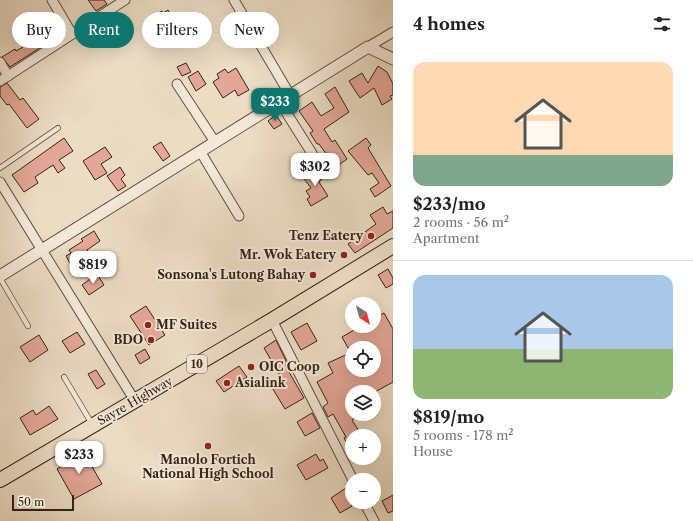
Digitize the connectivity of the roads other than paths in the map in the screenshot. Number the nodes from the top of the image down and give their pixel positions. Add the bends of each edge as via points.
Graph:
1 (52, 0) edge
2 (125, 0) edge
3 (234, 0) edge
4 (393, 32) edge
5 (72, 34) junction
6 (368, 47) junction
7 (393, 59) edge
8 (0, 62) edge
9 (8, 76) junction
10 (0, 81) edge
11 (178, 84) dead end
12 (290, 95) junction
13 (280, 101) junction
14 (58, 128) dead end
15 (215, 142) junction
16 (200, 151) junction
17 (314, 155) dead end
18 (0, 168) edge
19 (0, 182) edge
20 (239, 216) dead end
21 (393, 246) edge
22 (43, 249) junction
23 (0, 277) edge
24 (272, 320) junction
25 (28, 326) dead end
26 (64, 377) dead end
27 (135, 401) junction
28 (93, 426) junction
29 (349, 473) edge
30 (0, 480) edge
31 (368, 509) edge
32 (374, 521) edge

1 - 5 street
2 - 5 street
3 - 12 street
4 - 6 street
5 - 9 street
6 - 7 street
6 - 12 street
8 - 9 street
9 - 10 street
11 - 15 street
12 - 13 street
13 - 15 street
13 - 17 street
14 - 18 lane
15 - 16 street
16 - 20 street
16 - 22 street
19 - 22 street
21 - 24 highway, Sayre Highway / 10
22 - 23 street
22 - 27 street
23 - 25 lane
24 - 27 highway, Sayre Highway / 10
24 - 29 street
26 - 28 lane
27 - 28 highway, Sayre Highway / 10
28 - 30 highway, Sayre Highway / 10
31 - 32 street

